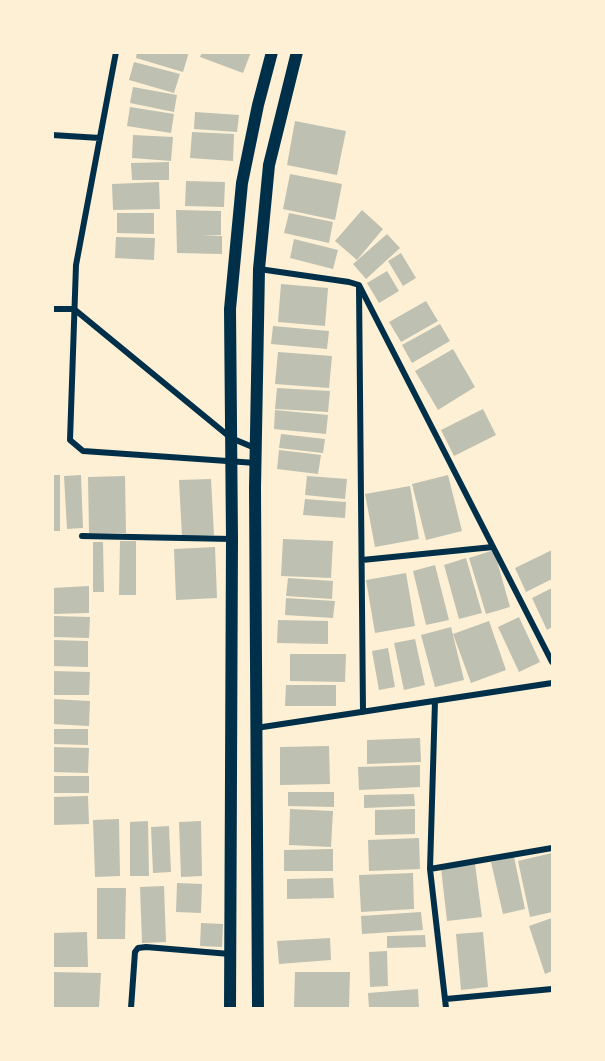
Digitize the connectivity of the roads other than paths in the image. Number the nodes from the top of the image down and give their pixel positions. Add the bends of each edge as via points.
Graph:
1 (116, 52) edge
2 (272, 52) edge
3 (297, 52) edge
4 (52, 135) edge
5 (100, 138) junction
6 (259, 269) junction
7 (359, 285) junction
8 (52, 309) edge
9 (74, 309) junction
10 (231, 438) junction
11 (256, 448) junction
12 (231, 462) junction
13 (256, 463) junction
14 (82, 536) dead end
15 (232, 539) junction
16 (493, 547) junction
17 (362, 560) junction
18 (552, 662) edge
19 (552, 683) edge
20 (435, 701) junction
21 (363, 712) junction
22 (256, 729) junction
23 (552, 848) edge
24 (430, 869) junction
25 (230, 954) junction
26 (552, 989) edge
27 (446, 999) junction
28 (131, 1008) edge
29 (230, 1008) edge
30 (258, 1008) edge
31 (446, 1008) edge

1 - 5 street
2 - 10 main road via 241,195 230,309
3 - 6 main road via 269,165
4 - 5 street
5 - 9 street via 76,265
6 - 7 street
6 - 11 main road
7 - 16 street
7 - 17 street
8 - 9 street
9 - 10 street
9 - 12 street via 70,440 83,451
10 - 11 street
10 - 12 main road
11 - 13 main road
12 - 13 street
12 - 15 main road
13 - 22 main road
14 - 15 street
15 - 25 main road
16 - 17 street
16 - 18 street
17 - 21 street
19 - 20 street
20 - 21 street
20 - 24 street
21 - 22 street
22 - 30 main road
23 - 24 street
24 - 27 street
25 - 28 street via 138,948
25 - 29 main road
26 - 27 street
27 - 31 street

